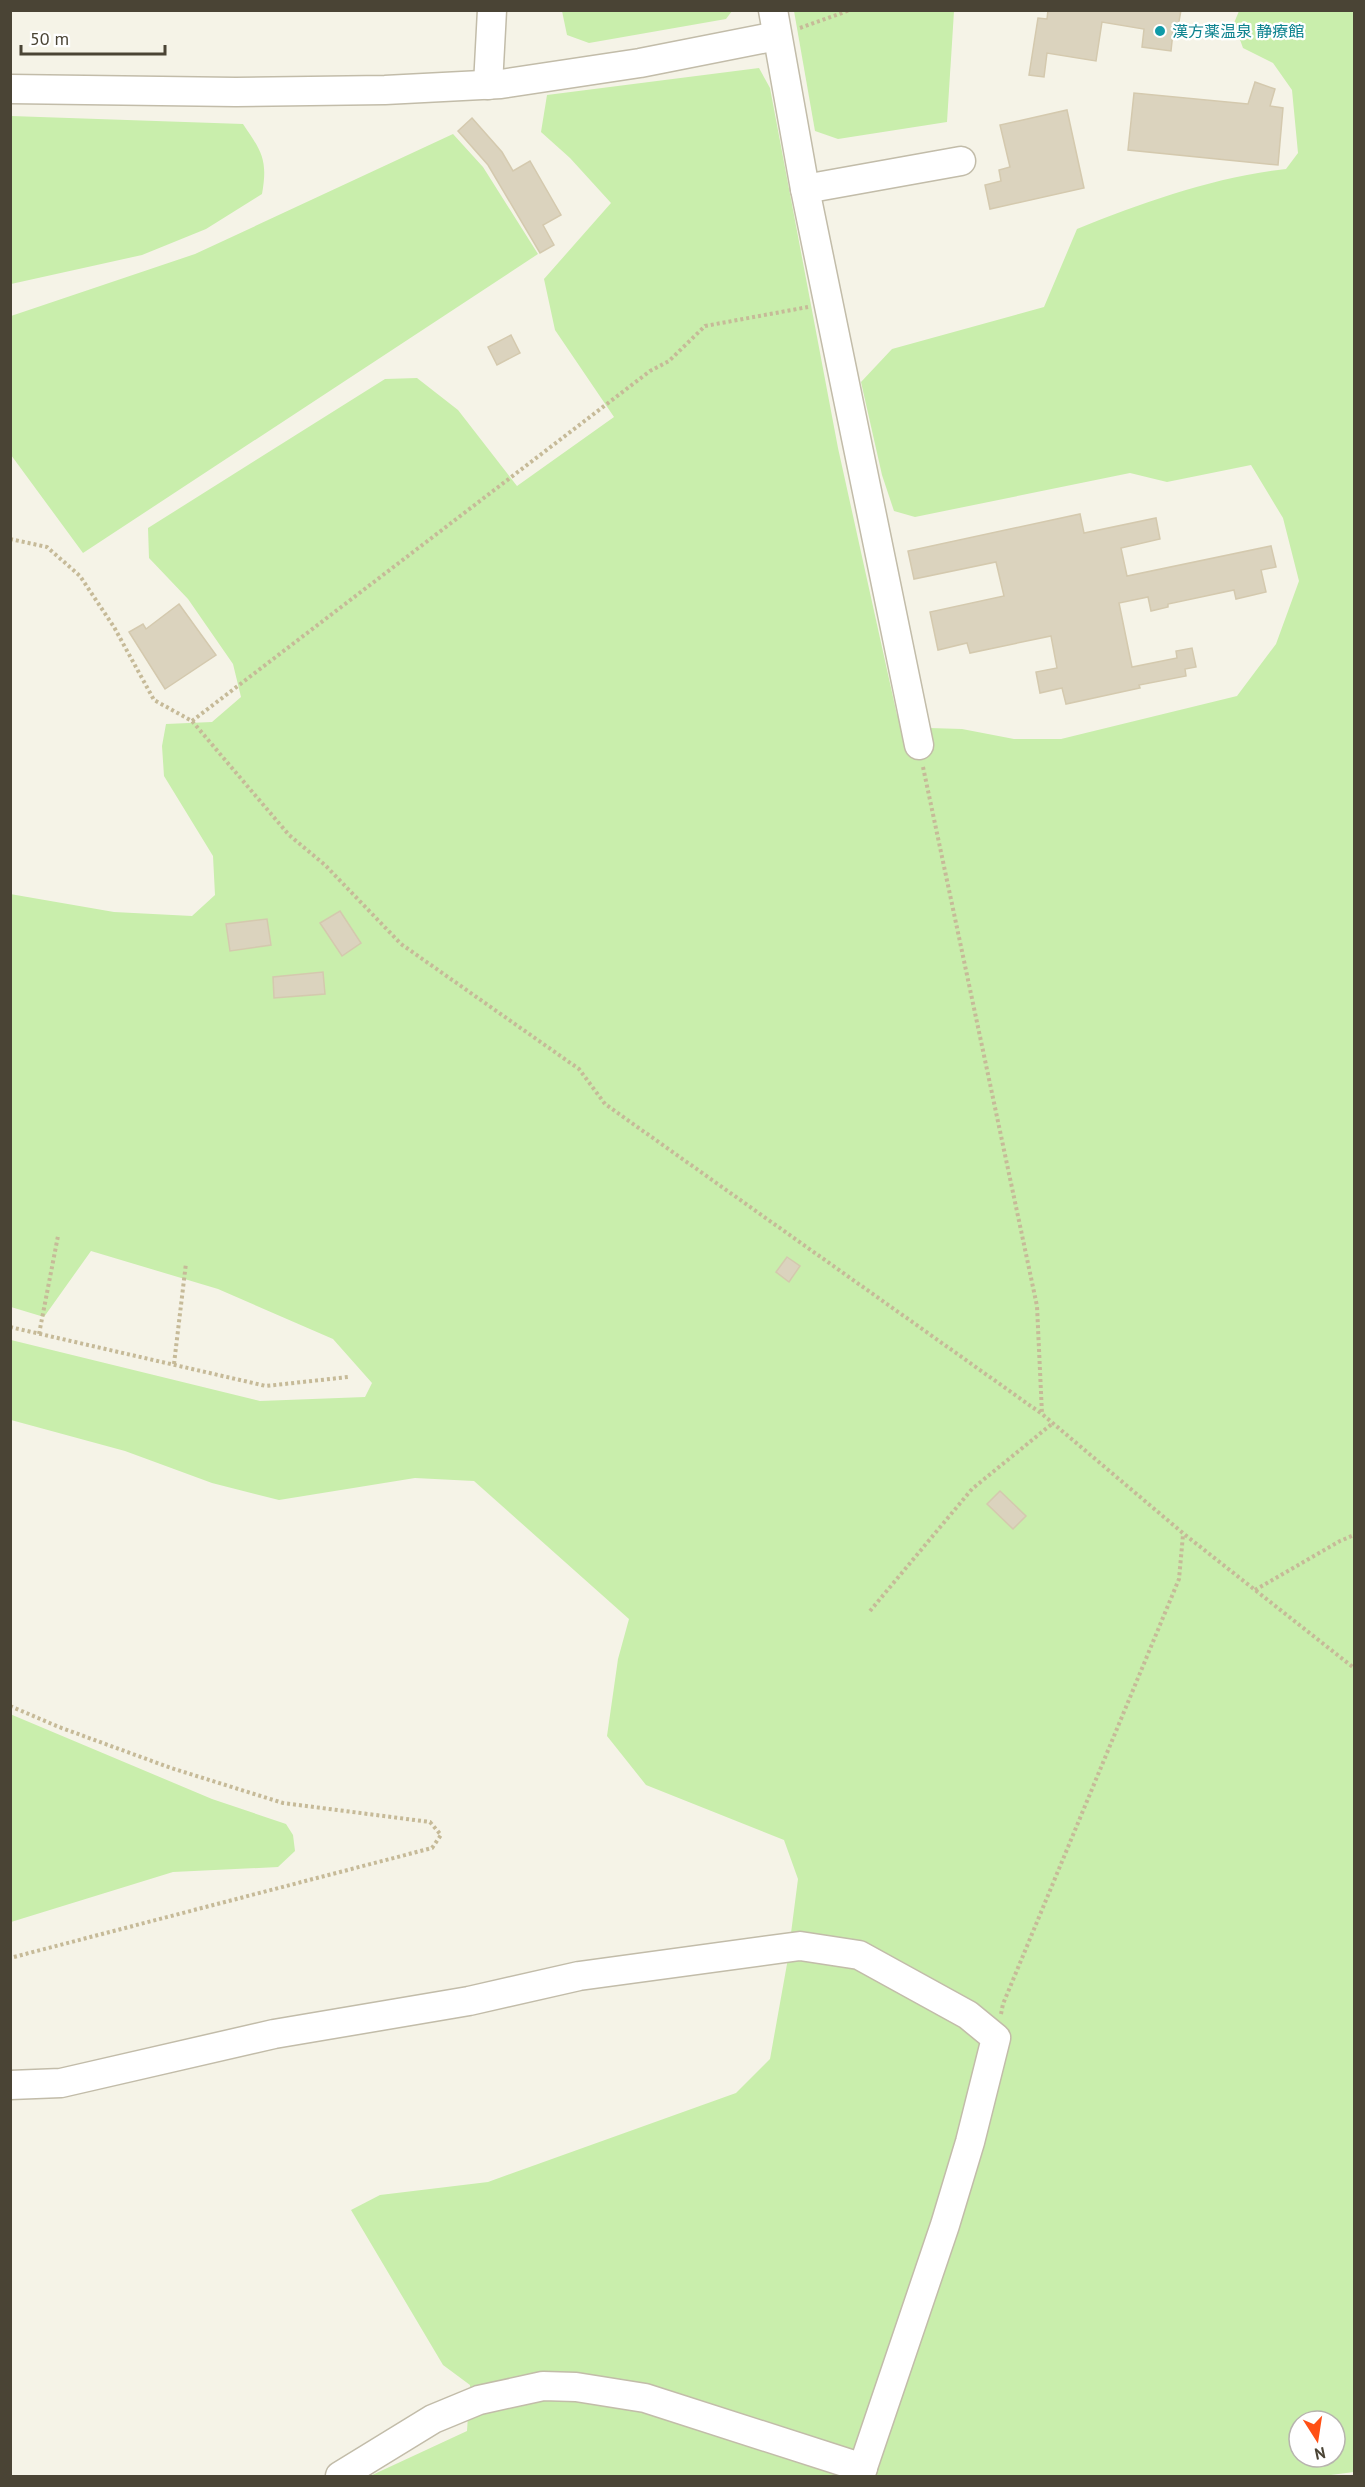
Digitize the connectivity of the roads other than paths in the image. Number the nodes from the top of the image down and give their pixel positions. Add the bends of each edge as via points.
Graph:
1 (492, 10) edge
2 (775, 23) edge
3 (488, 85) junction
4 (10, 89) edge
5 (961, 161) dead end
6 (806, 189) junction
7 (918, 745) road end
8 (10, 2085) edge
9 (862, 2472) edge
10 (340, 2476) edge

1 - 3 street
2 - 3 street via 640,63
2 - 6 street
3 - 4 street via 236,92
5 - 6 street
6 - 7 street
8 - 9 street via 61,2083 274,2034 469,2001 579,1976 800,1946 859,1955 968,2015 996,2038 945,2225
9 - 10 street via 645,2398 543,2386 479,2400 434,2419

